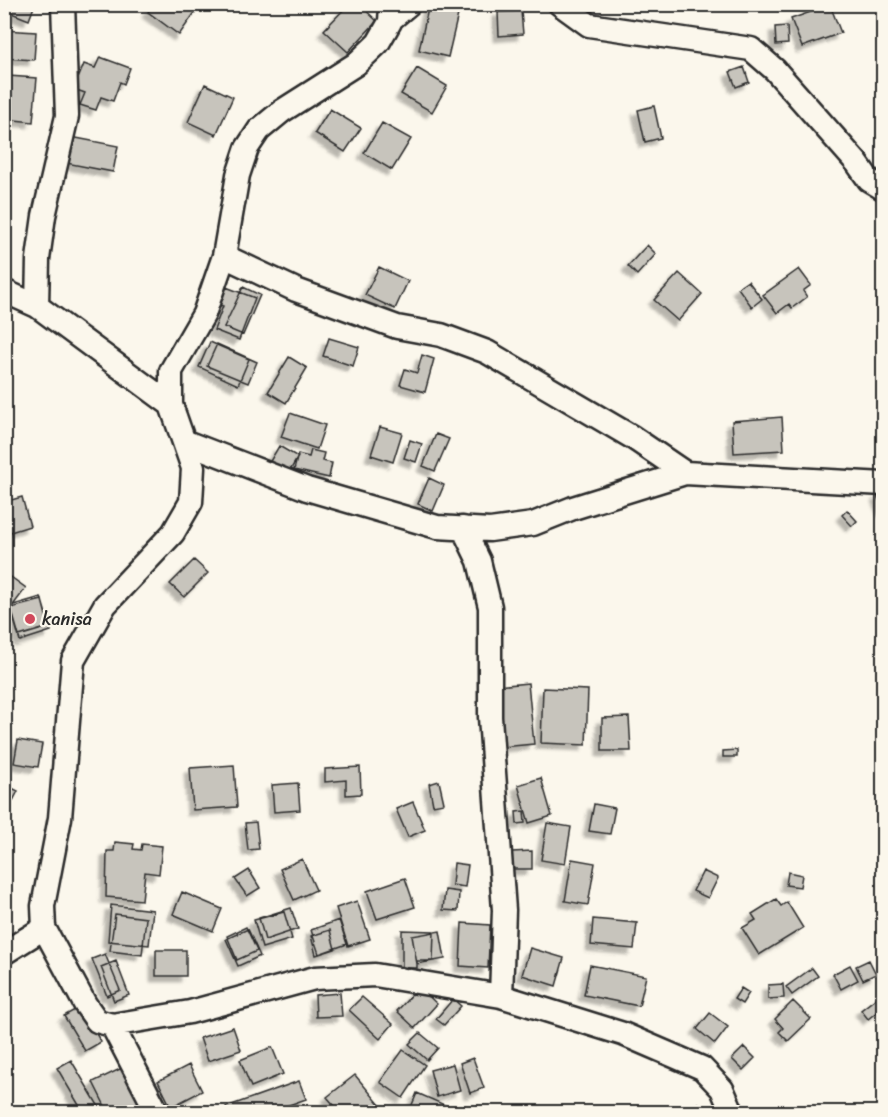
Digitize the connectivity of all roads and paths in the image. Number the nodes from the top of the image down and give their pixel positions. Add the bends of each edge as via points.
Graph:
1 (63, 4) edge
2 (409, 4) edge
3 (560, 4) edge
4 (391, 12) edge
5 (884, 189) edge
6 (224, 256) junction
7 (4, 291) edge
8 (37, 306) junction
9 (171, 405) junction
10 (186, 442) junction
11 (686, 472) junction
12 (884, 484) edge
13 (463, 528) junction
14 (44, 928) junction
15 (4, 953) edge
16 (501, 996) junction
17 (112, 1025) junction
18 (157, 1113) edge
19 (732, 1113) edge

1 - 8 street via 67,116 44,216
2 - 4 street
3 - 5 street via 589,25 751,49 775,70 869,180
4 - 6 street via 378,43 356,64 259,130 238,176
6 - 9 street via 204,314 171,371
6 - 11 street via 306,294 397,327 441,335 487,352
7 - 8 street
8 - 9 street
9 - 10 street
10 - 13 street via 307,489 437,526
10 - 14 street via 193,468 191,502 173,532 105,605 73,661 60,818 43,906
11 - 12 street
11 - 13 street via 533,524 490,530
13 - 16 street via 479,561 490,607 490,717 504,910
14 - 15 street
14 - 17 street via 85,1004 97,1021
16 - 17 street via 375,975 315,978 190,1012
16 - 19 street via 623,1034 702,1068 722,1089
17 - 18 street

